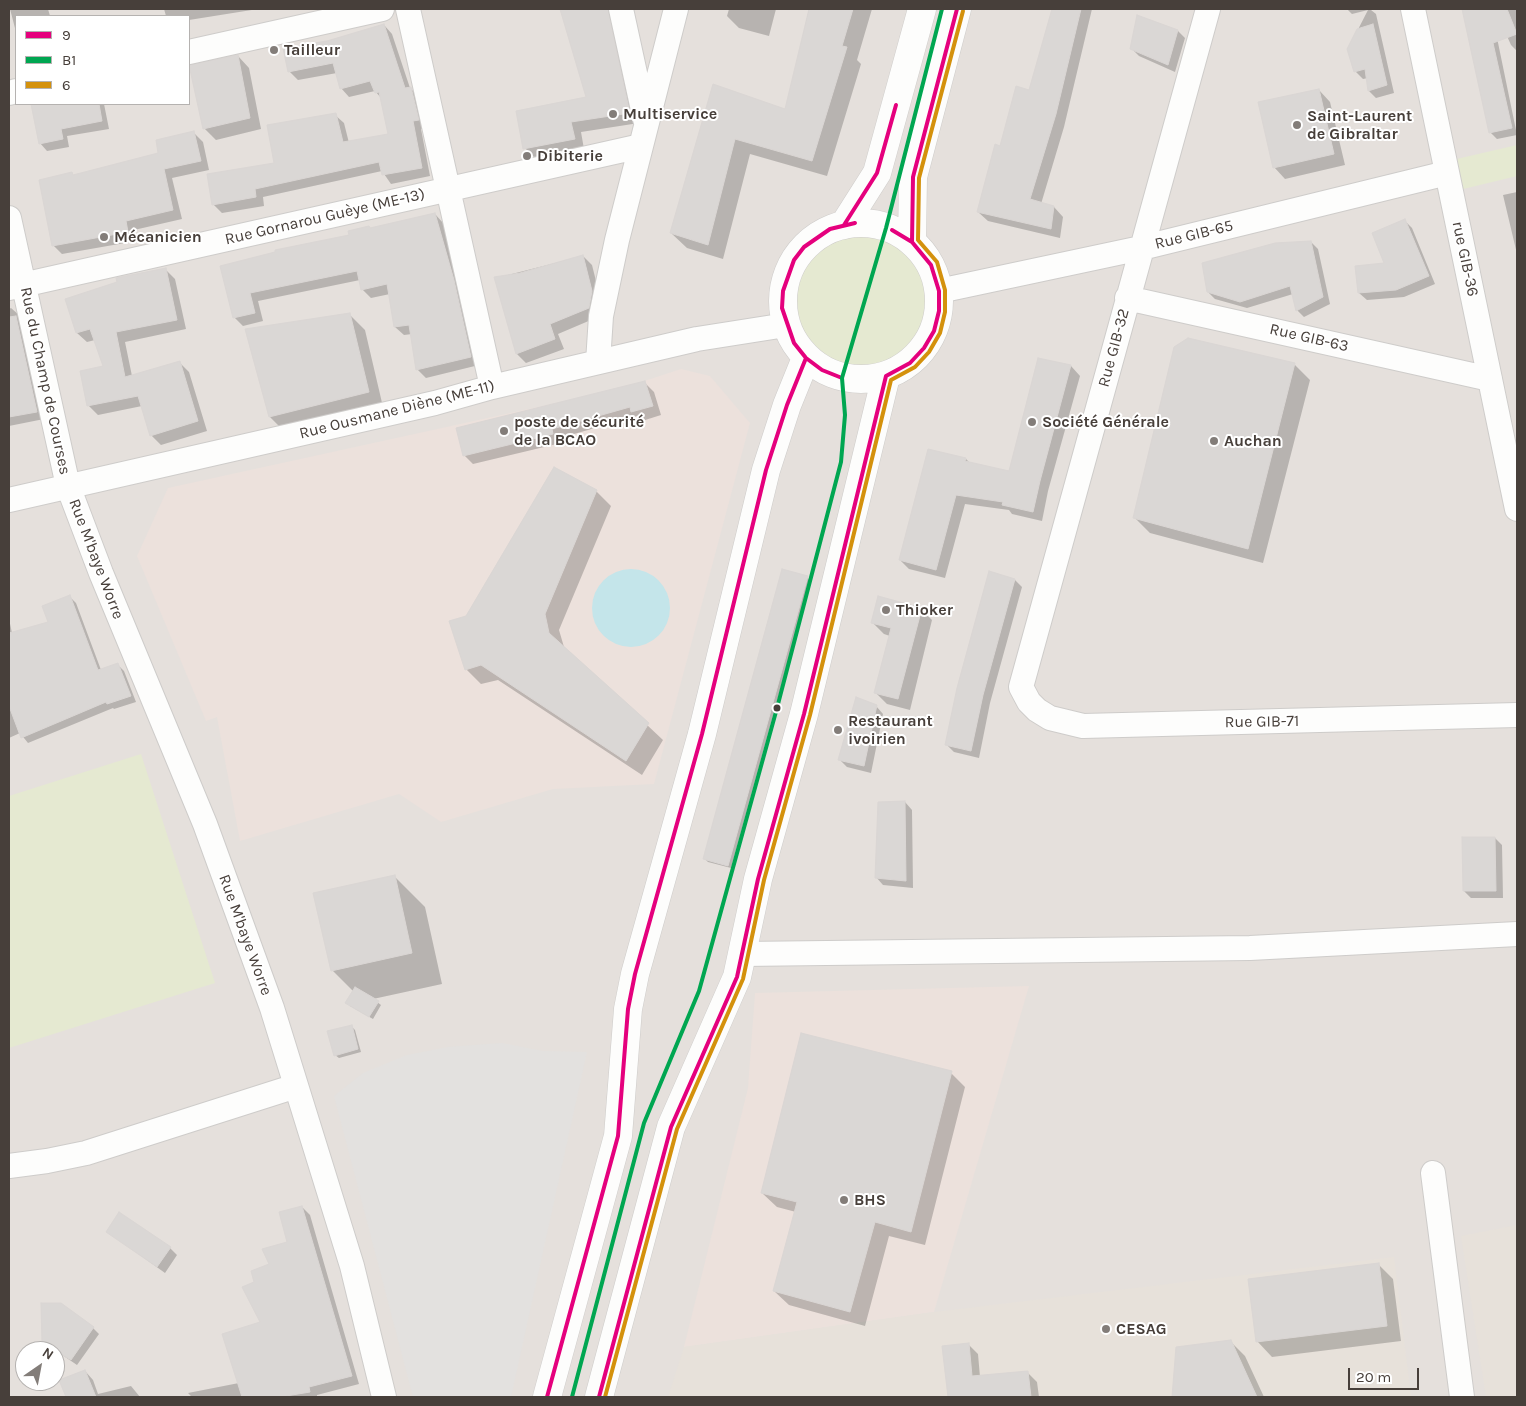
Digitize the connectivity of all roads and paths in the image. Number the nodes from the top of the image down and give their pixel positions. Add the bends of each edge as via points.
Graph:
1 (382, 9) edge
2 (408, 9) edge
3 (621, 9) edge
4 (676, 9) edge
5 (922, 9) edge
6 (957, 9) edge
7 (1208, 9) edge
8 (1413, 9) edge
9 (190, 52) edge
10 (646, 123) junction
11 (641, 146) junction
12 (1447, 173) junction
13 (448, 190) junction
14 (9, 218) edge
15 (850, 224) junction
16 (912, 242) junction
17 (1141, 248) junction
18 (16, 286) edge
19 (939, 292) junction
20 (1128, 298) junction
21 (786, 325) junction
22 (806, 358) junction
23 (598, 362) junction
24 (886, 376) junction
25 (1490, 379) junction
26 (492, 387) junction
27 (68, 486) junction
28 (9, 500) edge
29 (1517, 509) edge
30 (1021, 688) joint
31 (1517, 715) edge
32 (1517, 934) edge
33 (742, 954) junction
34 (296, 1086) junction
35 (9, 1166) edge
36 (1433, 1173) dead end
37 (384, 1397) edge
38 (547, 1397) edge
39 (599, 1397) edge
40 (1462, 1397) edge

1 - 9 street
2 - 13 street
3 - 10 street
4 - 10 street
5 - 15 street via 878,173
6 - 16 street via 913,178
7 - 17 street, Rue GIB-32
8 - 12 street, rue GIB-36
10 - 11 street
11 - 13 street, Rue Gornarou Guèye (ME-13)
11 - 23 street via 601,316
12 - 17 street, Rue GIB-65
12 - 25 street, rue GIB-36
13 - 18 street, Rue Gornarou Guèye (ME-13)
13 - 26 street
14 - 18 street, Rue du Champ de Courses
15 - 16 street via 874,224
15 - 21 street via 817,236 794,260 782,291
16 - 19 street via 931,265
17 - 19 street, Rue GIB-65
17 - 20 street, Rue GIB-32
18 - 27 street, Rue du Champ de Courses
19 - 24 street via 934,331 924,348 910,363
20 - 25 street, Rue GIB-63
20 - 30 street, Rue GIB-32
21 - 22 street
21 - 23 street, Rue Ousmane Diène (ME-11) via 697,339
22 - 24 street via 822,370 842,378 864,380
22 - 38 street via 766,470 702,734 635,974 628,1010 618,1136
23 - 26 street, Rue Ousmane Diène (ME-11)
24 - 33 street via 804,714 758,879
25 - 29 street, rue GIB-36
26 - 27 street, Rue Ousmane Diène (ME-11) via 436,403
27 - 28 street, Rue Ousmane Diène (ME-11)
27 - 34 street, Rue M'baye Worre via 205,824 272,1008
30 - 31 street, Rue GIB-71 via 1028,702 1050,718 1083,726
32 - 33 street via 1250,948
33 - 39 street via 737,976 671,1127
34 - 35 street via 86,1153
34 - 37 street, Rue M'baye Worre via 352,1266
36 - 40 street

